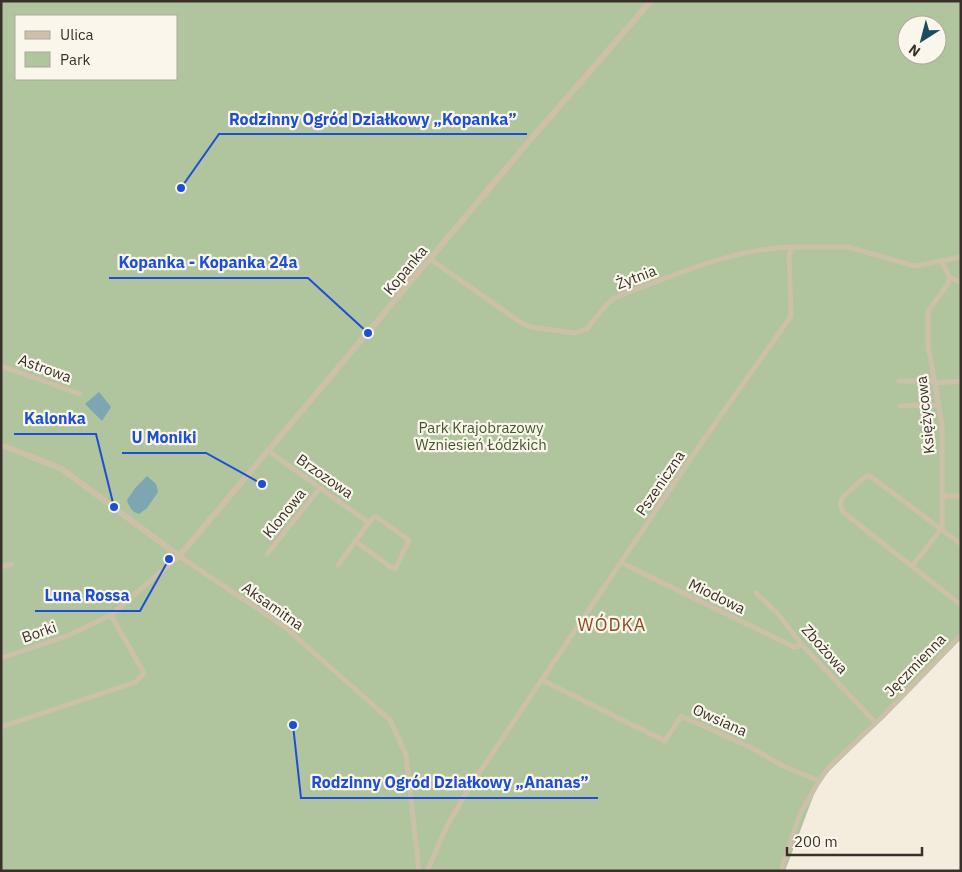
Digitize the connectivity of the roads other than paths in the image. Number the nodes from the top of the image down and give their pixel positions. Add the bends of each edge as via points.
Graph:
1 (651, 1) edge
2 (792, 247) junction
3 (961, 257) edge
4 (430, 259) junction
5 (941, 261) junction
6 (950, 277) junction
7 (961, 283) edge
8 (1, 366) edge
9 (899, 381) dead end
10 (961, 381) edge
11 (936, 382) junction
12 (80, 394) dead end
13 (939, 405) junction
14 (900, 406) dead end
15 (1, 445) edge
16 (267, 450) junction
17 (320, 488) junction
18 (942, 496) junction
19 (961, 496) edge
20 (369, 523) junction
21 (942, 528) junction
22 (355, 541) junction
23 (961, 544) edge
24 (266, 554) dead end
25 (179, 556) junction
26 (622, 563) junction
27 (12, 564) dead end
28 (338, 565) dead end
29 (912, 566) junction
30 (1, 567) edge
31 (756, 593) dead end
32 (961, 606) edge
33 (111, 615) junction
34 (961, 635) edge
35 (802, 645) junction
36 (1, 658) edge
37 (542, 680) junction
38 (875, 722) junction
39 (1, 727) edge
40 (818, 781) junction
41 (419, 871) edge
42 (427, 871) edge
43 (781, 871) edge

1 - 4 street, Kopanka
2 - 4 street, Żytnia via 762,248 718,259 616,297 587,329 575,332 523,324
2 - 5 street via 848,247 915,266
2 - 26 street, Pszeniczna via 789,256 791,316
3 - 5 street
4 - 16 street, Kopanka
5 - 6 street
6 - 7 street
6 - 11 street, Księżycowa via 928,311 928,345
8 - 12 street, Astrowa
9 - 11 street
10 - 11 street
11 - 13 street, Księżycowa
13 - 14 street
13 - 18 street, Księżycowa
15 - 25 street, Aksamitna via 62,468
16 - 17 street, Brzozowa
16 - 25 street, Kopanka
17 - 20 street, Brzozowa
17 - 24 street, Klonowa
18 - 19 street
18 - 21 street, Księżycowa
20 - 22 street
20 - 22 street, Brzozowa via 375,516 409,540 396,568 388,566
21 - 23 street
21 - 29 street
21 - 29 street via 870,476 842,498 840,506 843,512
22 - 28 street
25 - 33 street, Borki
25 - 41 street, Aksamitna via 286,628 390,720 406,755
26 - 35 street, Miodowa via 794,647
26 - 37 street, Pszeniczna
27 - 30 street
29 - 32 street
31 - 35 street, Zbożowa via 779,615
33 - 36 street, Borki via 67,636
33 - 39 street via 144,673 136,682
34 - 38 street, Jęczmienna
35 - 38 street, Zbożowa
37 - 40 street, Owsiana via 665,741 681,716
37 - 42 street, Pszeniczna via 465,794
38 - 40 street, Jęczmienna
40 - 43 street, Jęczmienna via 800,814

